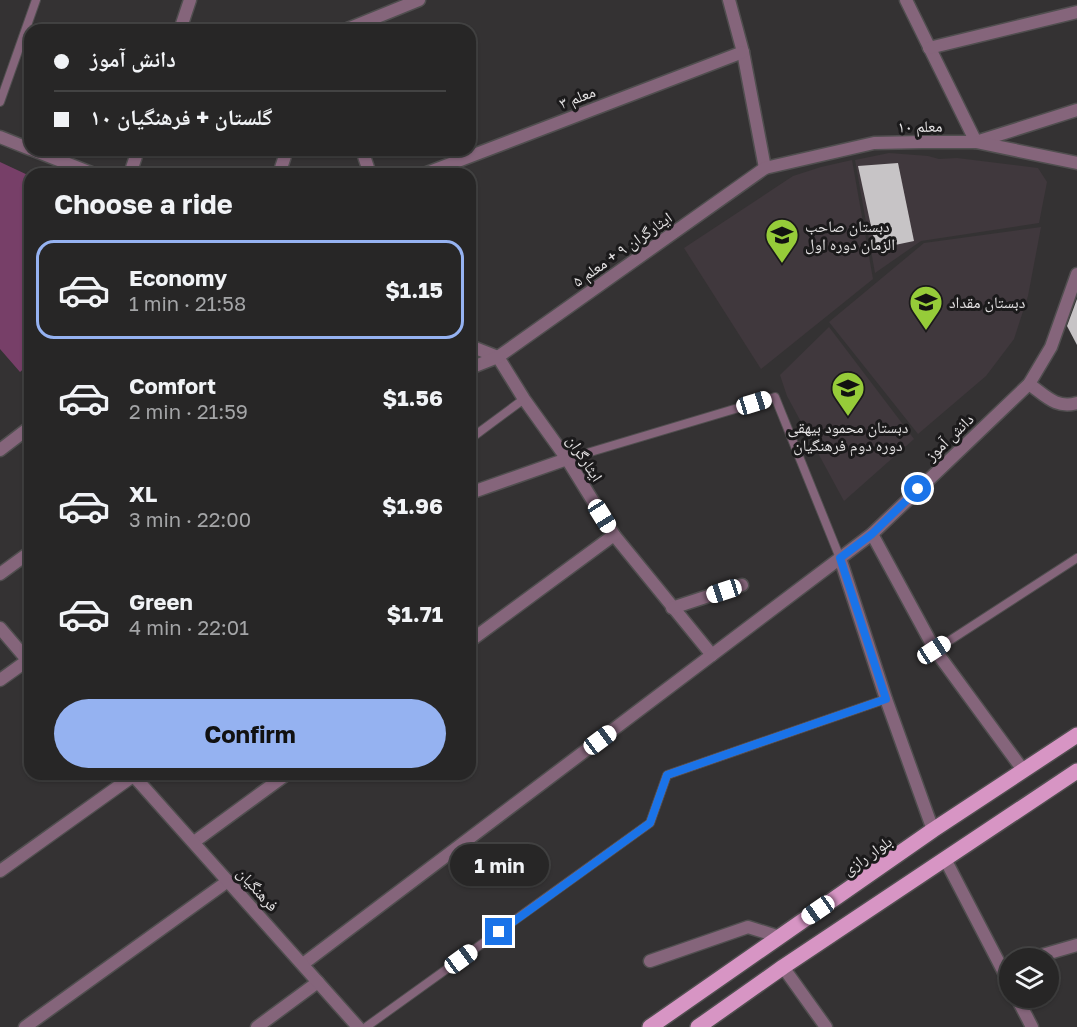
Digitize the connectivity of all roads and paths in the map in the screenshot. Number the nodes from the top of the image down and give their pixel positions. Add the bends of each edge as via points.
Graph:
1 (36, 0) edge
2 (190, 0) edge
3 (419, 0) edge
4 (729, 0) edge
5 (906, 0) edge
6 (1077, 12) edge
7 (28, 24) edge
8 (182, 24) edge
9 (360, 24) edge
10 (24, 34) edge
11 (929, 48) junction
12 (743, 52) junction
13 (0, 102) edge
14 (1077, 110) edge
15 (0, 137) edge
16 (976, 142) junction
17 (24, 146) edge
18 (476, 154) edge
19 (49, 156) edge
20 (471, 156) edge
21 (1077, 163) edge
22 (79, 168) edge
23 (440, 168) edge
24 (765, 168) junction
25 (1077, 274) edge
26 (476, 348) edge
27 (498, 357) junction
28 (476, 366) edge
29 (1029, 384) junction
30 (524, 399) junction
31 (1077, 403) edge
32 (24, 432) edge
33 (476, 435) edge
34 (0, 450) edge
35 (567, 459) junction
36 (476, 491) edge
37 (872, 534) junction
38 (614, 535) junction
39 (24, 556) edge
40 (840, 558) junction
41 (1077, 558) edge
42 (0, 574) edge
43 (742, 585) dead end
44 (672, 608) junction
45 (0, 628) edge
46 (476, 636) edge
47 (934, 650) junction
48 (24, 655) edge
49 (712, 655) junction
50 (24, 664) edge
51 (0, 680) edge
52 (886, 699) junction
53 (1077, 735) edge
54 (1023, 771) junction
55 (1077, 771) edge
56 (125, 780) edge
57 (137, 780) edge
58 (279, 780) edge
59 (933, 830) junction
60 (194, 842) junction
61 (945, 859) junction
62 (0, 871) edge
63 (228, 881) junction
64 (780, 937) junction
65 (1077, 945) edge
66 (1059, 950) edge
67 (999, 956) edge
68 (650, 961) dead end
69 (303, 964) junction
70 (783, 967) junction
71 (318, 982) junction
72 (1022, 1008) edge
73 (25, 1027) edge
74 (257, 1027) edge
75 (358, 1027) edge
76 (366, 1027) edge
77 (650, 1027) edge
78 (698, 1027) edge
79 (826, 1027) edge
80 (1032, 1027) edge

1 - 7 lane
2 - 8 street
3 - 9 street
4 - 12 street
5 - 11 street
6 - 11 street
10 - 13 lane
11 - 16 street
12 - 18 street, معلم ۳
12 - 24 street
14 - 16 street
15 - 17 street
16 - 21 street, معلم ۱۰
16 - 24 street, معلم ۱۰ via 874,143
19 - 22 street
20 - 23 street, معلم ۳
24 - 27 street, ایثارگران ۹ + معلم ۵
25 - 29 street, دانش آموز via 1051,347
26 - 27 street
27 - 28 street, ایثارگران ۹ + معلم ۵
27 - 30 street, ایثارگران
29 - 31 street via 1065,406
29 - 37 street, دانش آموز
30 - 33 lane
30 - 35 street, ایثارگران
32 - 34 street
35 - 36 street
35 - 38 street, ایثارگران
35 - 40 lane via 775,397
37 - 40 street, دانش آموز
37 - 47 street
38 - 44 street, ایثارگران
38 - 46 street
39 - 42 street
40 - 49 street, دانش آموز
40 - 52 street
41 - 47 lane
43 - 44 street
44 - 49 street, ایثارگران
45 - 48 street
47 - 54 street
49 - 69 street, دانش آموز
50 - 51 street
52 - 59 street
52 - 76 lane via 667,775 650,823
53 - 54 main road, بلوار رازی
54 - 59 main road, بلوار رازی
55 - 61 main road
56 - 62 street
57 - 60 street, فرهنگیان
58 - 60 street
59 - 64 main road, بلوار رازی
60 - 63 street, فرهنگیان
61 - 67 street
61 - 70 main road
63 - 69 street, فرهنگیان
63 - 73 street
64 - 68 street via 748,927
64 - 77 main road, بلوار رازی
65 - 66 street
69 - 71 street, فرهنگیان
70 - 78 main road
70 - 79 street
71 - 74 street
71 - 75 street, فرهنگیان
72 - 80 street

